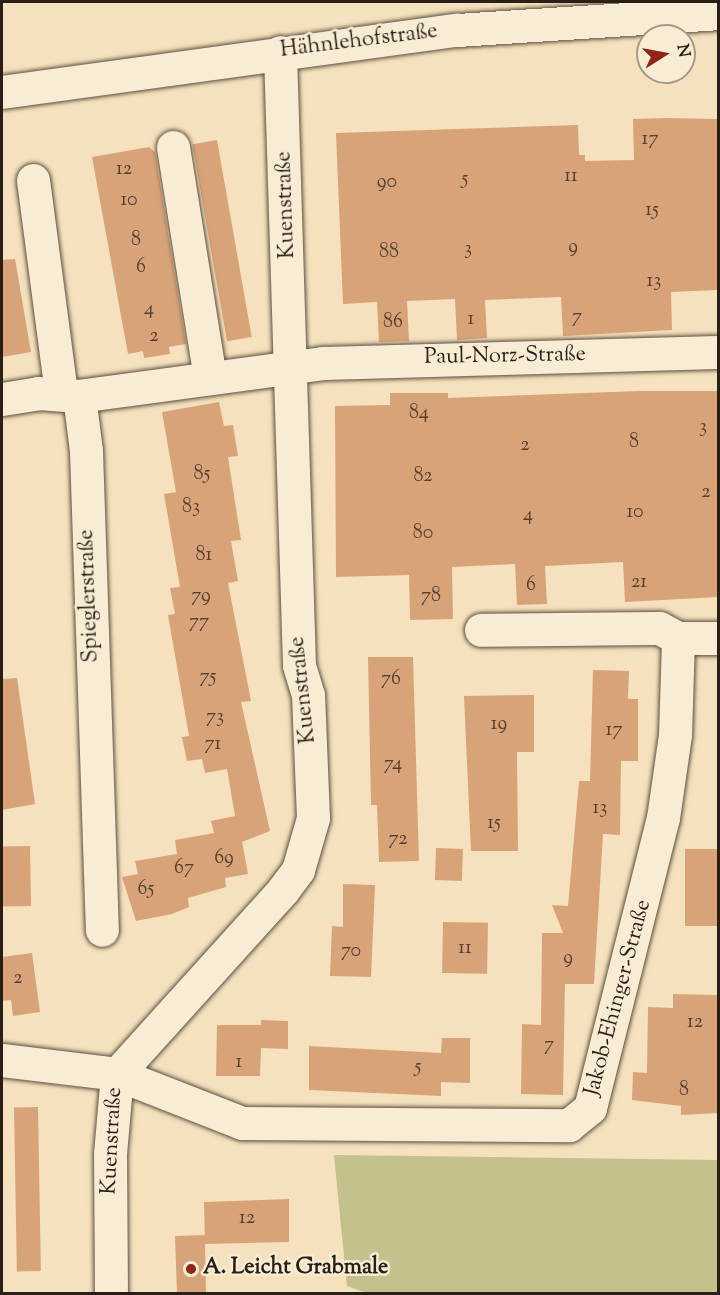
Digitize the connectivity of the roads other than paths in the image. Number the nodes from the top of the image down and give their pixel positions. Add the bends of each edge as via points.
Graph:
1 (718, 13) edge
2 (280, 52) junction
3 (2, 92) edge
4 (173, 147) dead end
5 (33, 180) dead end
6 (718, 352) edge
7 (293, 366) junction
8 (210, 378) junction
9 (70, 394) junction
10 (2, 399) edge
11 (481, 630) dead end
12 (678, 638) junction
13 (718, 638) edge
14 (102, 930) dead end
15 (2, 1059) edge
16 (117, 1074) junction
17 (111, 1293) edge

1 - 2 street, Hähnlehofstraße via 590,18
2 - 3 street, Hähnlehofstraße
2 - 7 street, Kuenstraße
4 - 8 street
5 - 9 street, Spieglerstraße
6 - 7 street, Paul-Norz-Straße
7 - 8 street
7 - 16 street, Kuenstraße via 299,665 308,695 312,807 308,843 298,870 283,890
8 - 9 street
9 - 10 street
9 - 14 street, Spieglerstraße via 86,451
11 - 12 street via 659,628
12 - 13 street
12 - 16 street, Jakob-Ehinger-Straße via 675,735 649,886 591,1108 569,1125 242,1123
15 - 16 street, Jakob-Ehinger-Straße
16 - 17 street, Kuenstraße via 110,1154

